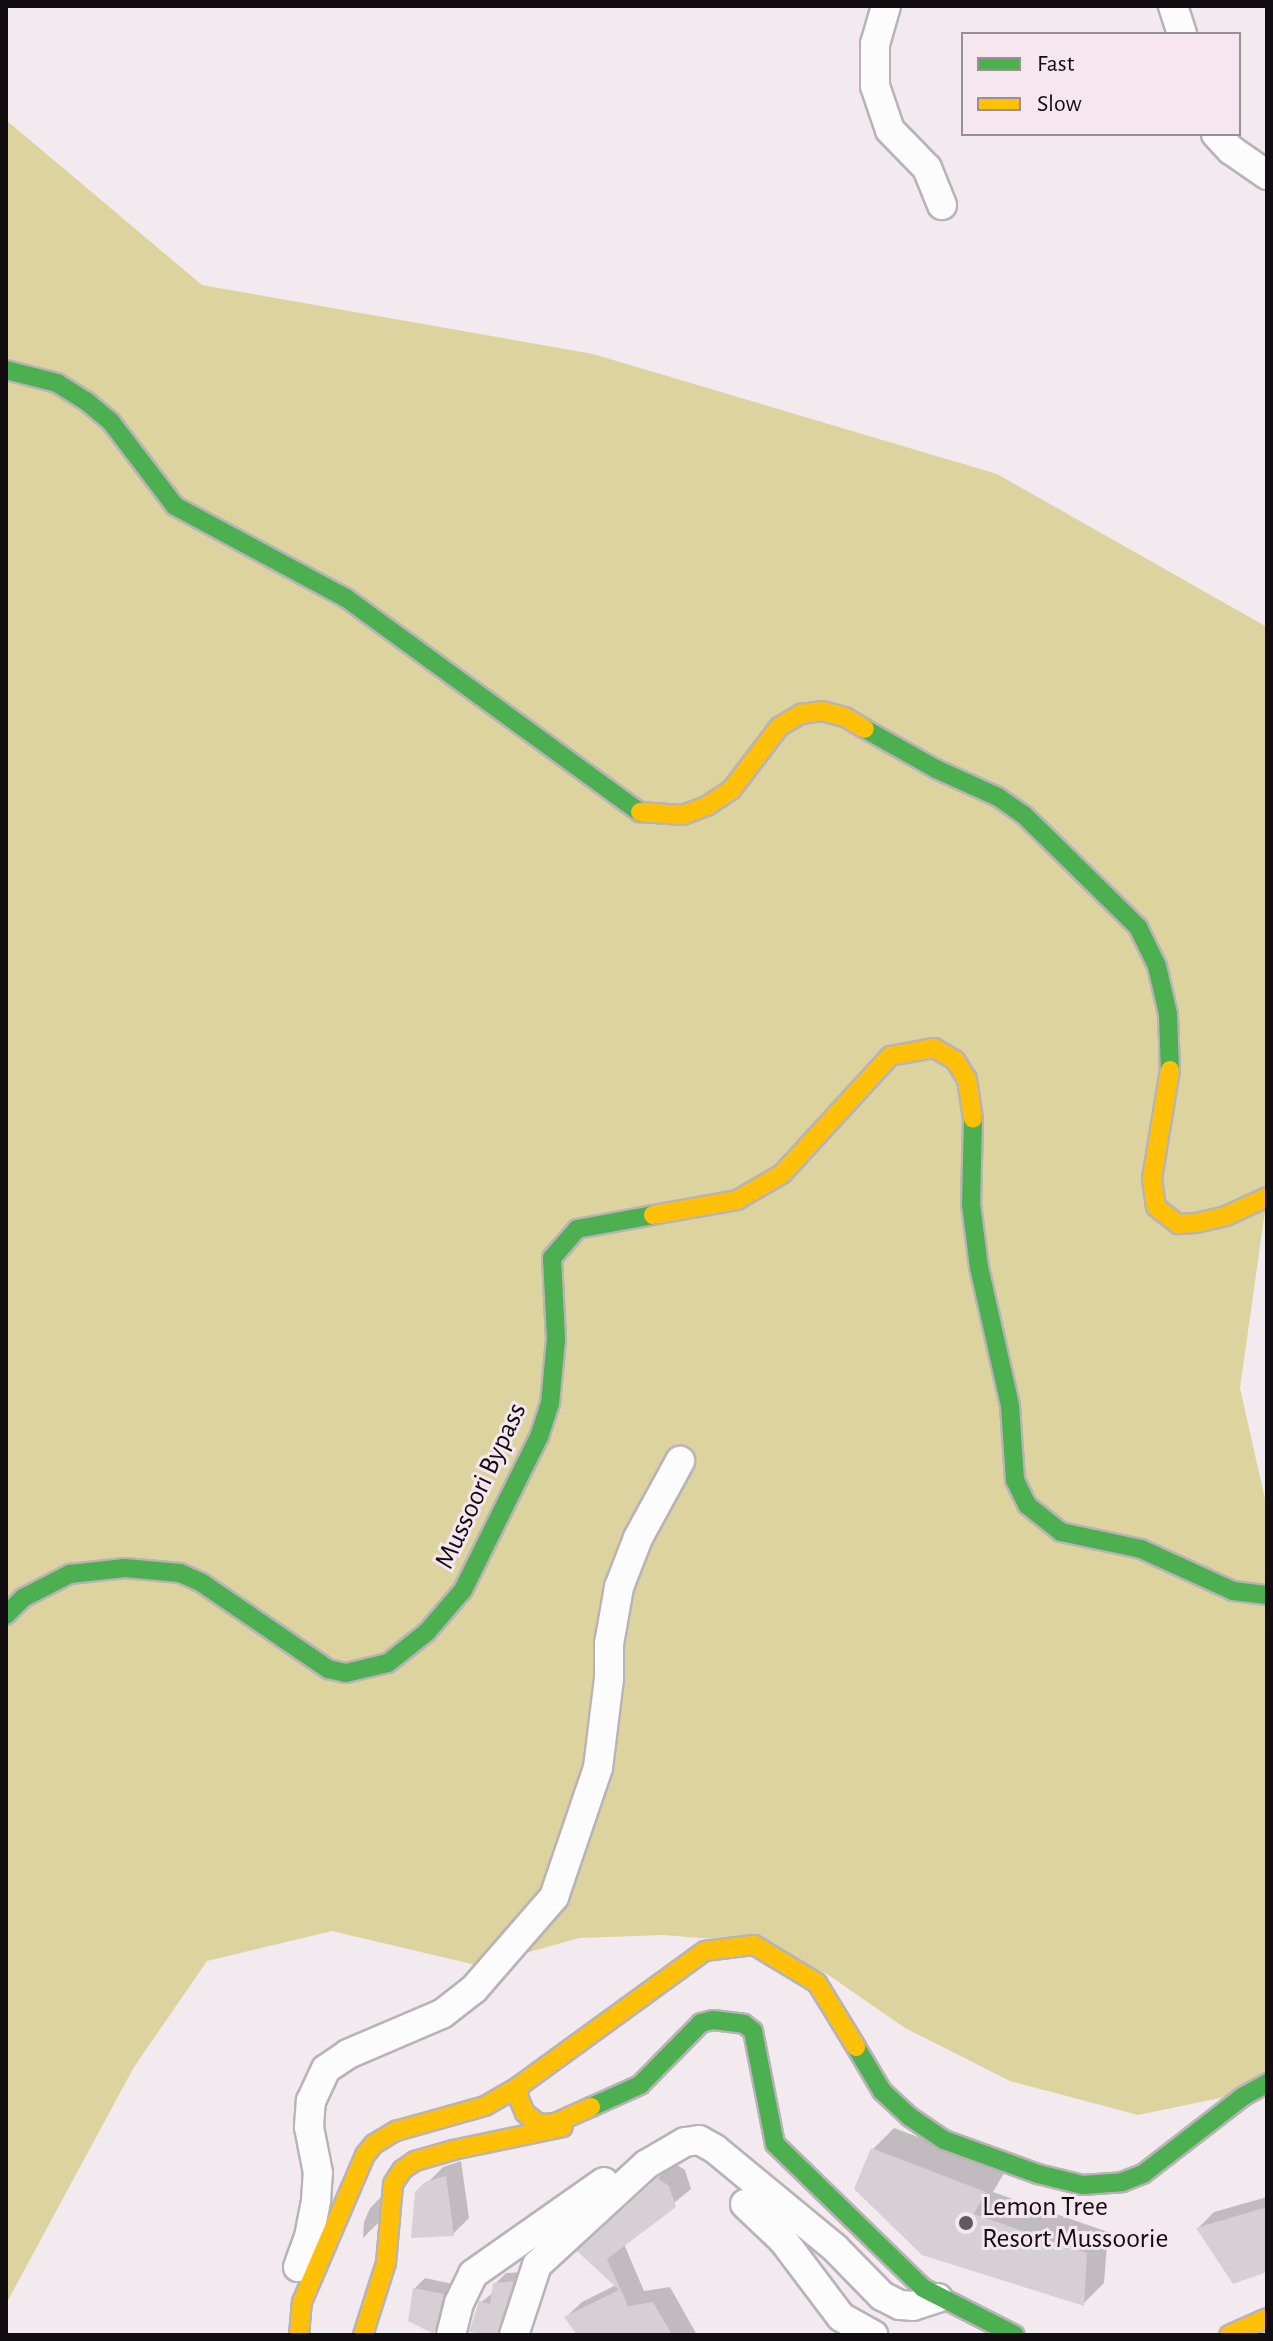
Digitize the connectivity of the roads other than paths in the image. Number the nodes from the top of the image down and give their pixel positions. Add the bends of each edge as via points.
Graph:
1 (886, 6) edge
2 (1173, 6) edge
3 (1181, 32) edge
4 (1218, 136) edge
5 (1267, 175) edge
6 (942, 205) dead end
7 (6, 370) edge
8 (1267, 1197) edge
9 (680, 1461) dead end
10 (1267, 1595) edge
11 (6, 1615) edge
12 (1267, 2083) edge
13 (519, 2086) junction
14 (593, 2107) junction
15 (685, 2142) junction
16 (745, 2204) dead end
17 (938, 2298) junction
18 (1267, 2318) edge
19 (298, 2331) edge
20 (363, 2335) edge
21 (451, 2335) edge
22 (514, 2335) edge
23 (873, 2335) edge
24 (1015, 2335) edge
25 (1229, 2335) edge

1 - 6 street via 875,44 875,86 890,130 927,168
2 - 3 street
4 - 5 street
7 - 8 main road via 57,383 86,401 111,422 175,506 346,598 635,811 683,815 707,806 732,789 779,727 801,714 822,711 845,717 998,797 1074,862 1138,927 1157,966 1171,1061 1152,1179 1156,1207 1178,1224 1196,1223
9 - 19 street via 638,1538 619,1587 598,1768 554,1897 474,1989 442,2014 336,2061 314,2088 309,2115 318,2173 295,2282
10 - 11 main road, Mussoori Bypass via 1233,1591 1141,1549 1061,1532 1027,1505 1015,1480 1010,1406 979,1267 971,1204 975,1133 967,1079 955,1060 934,1048 890,1056 782,1174 737,1200 577,1229 552,1258 556,1339 550,1404 539,1437 463,1590 427,1632 388,1663 346,1673 328,1669 180,1573 125,1568 70,1574 23,1598
12 - 13 main road via 1143,2174 1122,2182 1083,2185 1038,2174 944,2140 910,2117 882,2091 817,1983 754,1945 705,1951
13 - 14 main road via 525,2113 539,2124
13 - 19 main road via 485,2106 396,2131 374,2144 302,2302
14 - 17 main road via 640,2085 701,2023 744,2024 753,2031 775,2144
14 - 20 main road via 559,2130 453,2150 402,2170 393,2184 386,2263
15 - 17 street via 699,2140 715,2149 835,2248 882,2296 913,2306
15 - 21 street via 649,2149 473,2274
15 - 22 street via 647,2164 537,2265
16 - 23 street via 783,2240 841,2317
17 - 24 main road
18 - 25 main road

